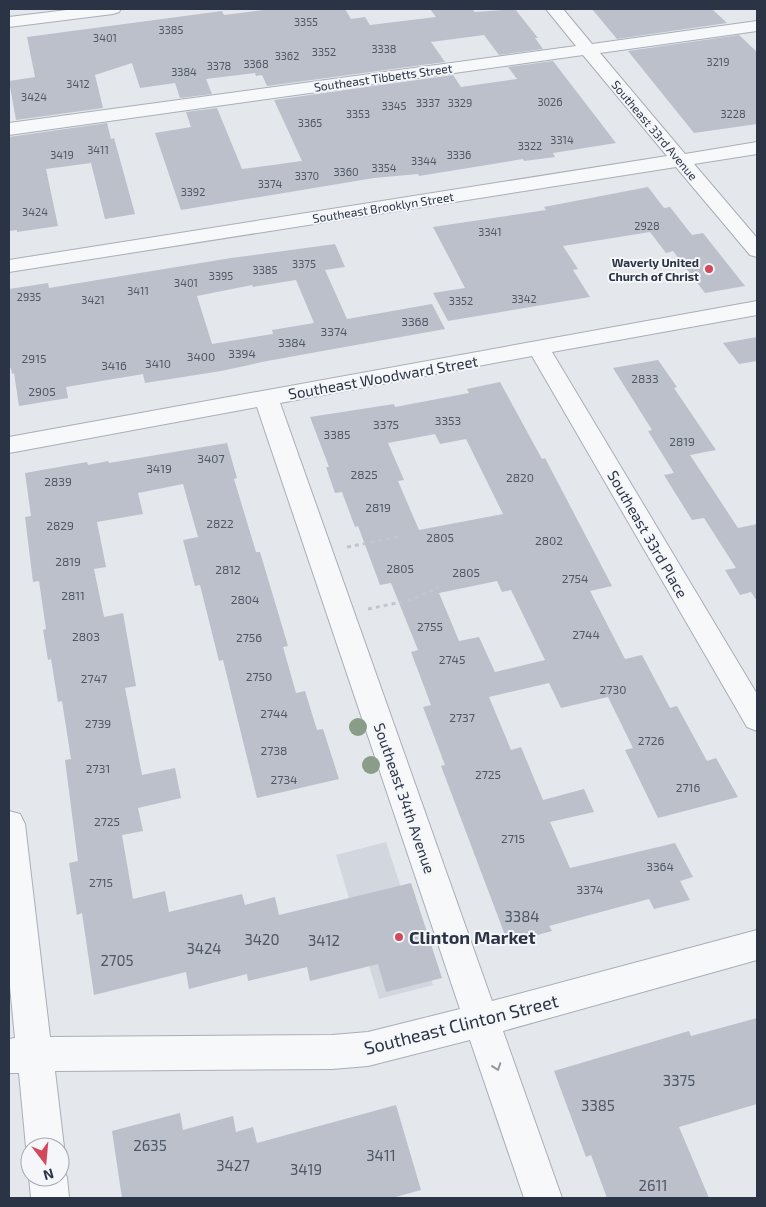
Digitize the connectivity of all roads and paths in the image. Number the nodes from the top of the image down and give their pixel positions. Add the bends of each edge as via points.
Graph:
1 (113, 9) edge
2 (554, 9) edge
3 (9, 22) edge
4 (757, 26) edge
5 (587, 49) junction
6 (9, 129) edge
7 (757, 148) edge
8 (680, 160) junction
9 (757, 251) edge
10 (9, 266) edge
11 (757, 308) edge
12 (540, 348) junction
13 (266, 398) junction
14 (9, 445) edge
15 (398, 537) dead end
16 (320, 553) junction
17 (438, 587) dead end
18 (341, 615) junction
19 (757, 719) edge
20 (9, 824) edge
21 (757, 945) edge
22 (482, 1020) junction
23 (22, 1055) edge
24 (42, 1137) edge
25 (543, 1198) edge

1 - 3 street
2 - 5 street, Southeast 33rd Avenue
4 - 5 street, Southeast Tibbetts Street
5 - 6 street, Southeast Tibbetts Street
5 - 8 street, Southeast 33rd Avenue
7 - 8 street, Southeast Brooklyn Street
8 - 9 street, Southeast 33rd Avenue
8 - 10 street, Southeast Brooklyn Street
11 - 12 street, Southeast Woodward Street
12 - 13 street, Southeast Woodward Street
12 - 19 street, Southeast 33rd Place
13 - 14 street, Southeast Woodward Street
13 - 16 street, Southeast 34th Avenue
15 - 16 path
16 - 18 street, Southeast 34th Avenue
17 - 18 path via 411,600
18 - 22 street, Southeast 34th Avenue
20 - 23 street
21 - 22 street, Southeast Clinton Street
22 - 23 street, Southeast Clinton Street via 368,1049 332,1052
22 -> 25 street, Southeast 34th Avenue
23 - 24 street

